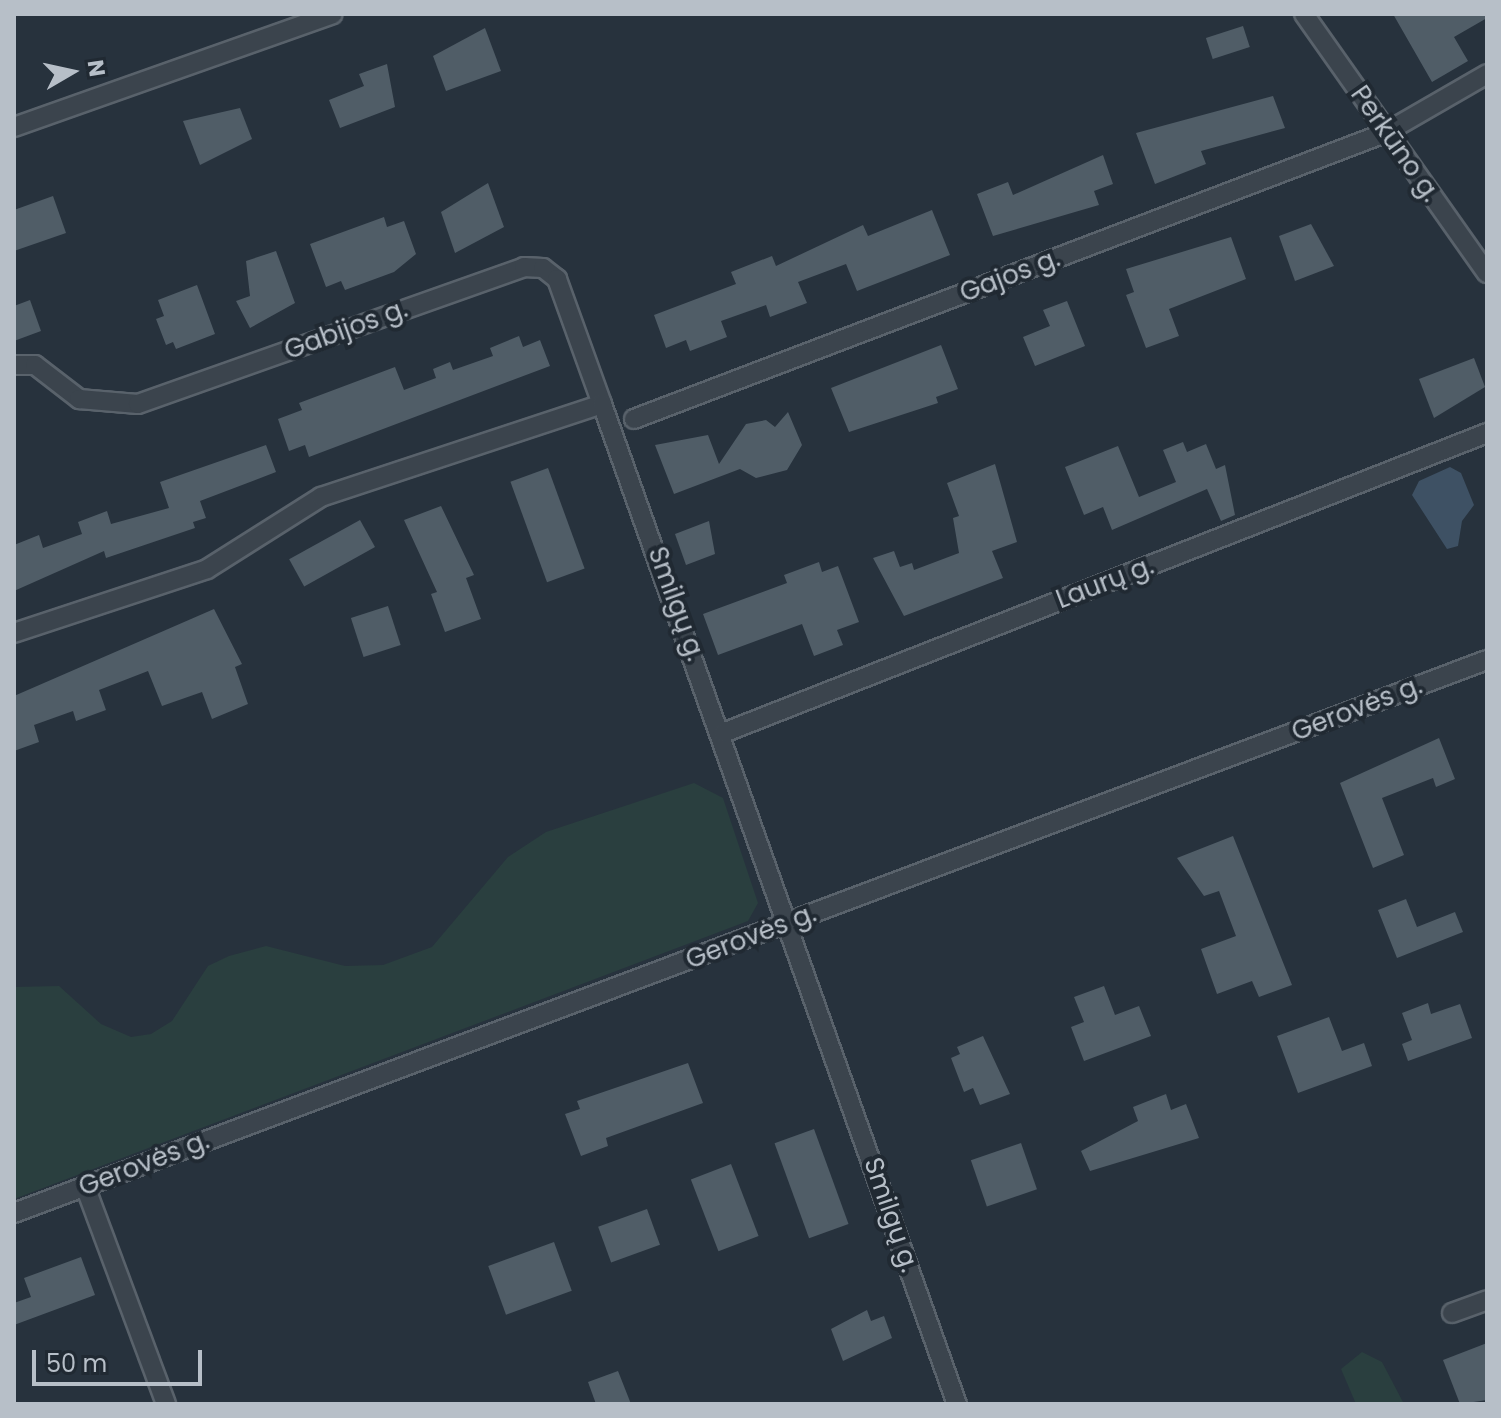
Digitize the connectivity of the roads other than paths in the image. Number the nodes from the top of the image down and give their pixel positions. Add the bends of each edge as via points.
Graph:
1 (333, 14) edge
2 (1304, 14) edge
3 (1487, 74) edge
4 (14, 127) edge
5 (1385, 133) junction
6 (1487, 273) edge
7 (14, 365) edge
8 (602, 404) junction
9 (634, 419) dead end
10 (1487, 433) edge
11 (14, 633) edge
12 (1487, 660) edge
13 (723, 733) junction
14 (789, 923) junction
15 (85, 1186) junction
16 (14, 1213) edge
17 (1487, 1300) edge
18 (1452, 1313) dead end
19 (166, 1404) edge
20 (957, 1404) edge

1 - 4 street
2 - 5 street, Perkūno g.
3 - 5 street, Gajos g.
5 - 6 street, Perkūno g.
5 - 9 street, Gajos g.
7 - 8 street, Gabijos g. via 35,365 79,399 138,404 524,267 543,268 557,279
8 - 11 street via 321,497 207,569
8 - 13 street, Smilgų g.
10 - 13 street, Laurų g.
12 - 14 street, Gerovės g.
13 - 14 street, Smilgų g.
14 - 15 street, Gerovės g.
14 - 20 street, Smilgų g.
15 - 16 street, Gerovės g.
15 - 19 street
17 - 18 street

